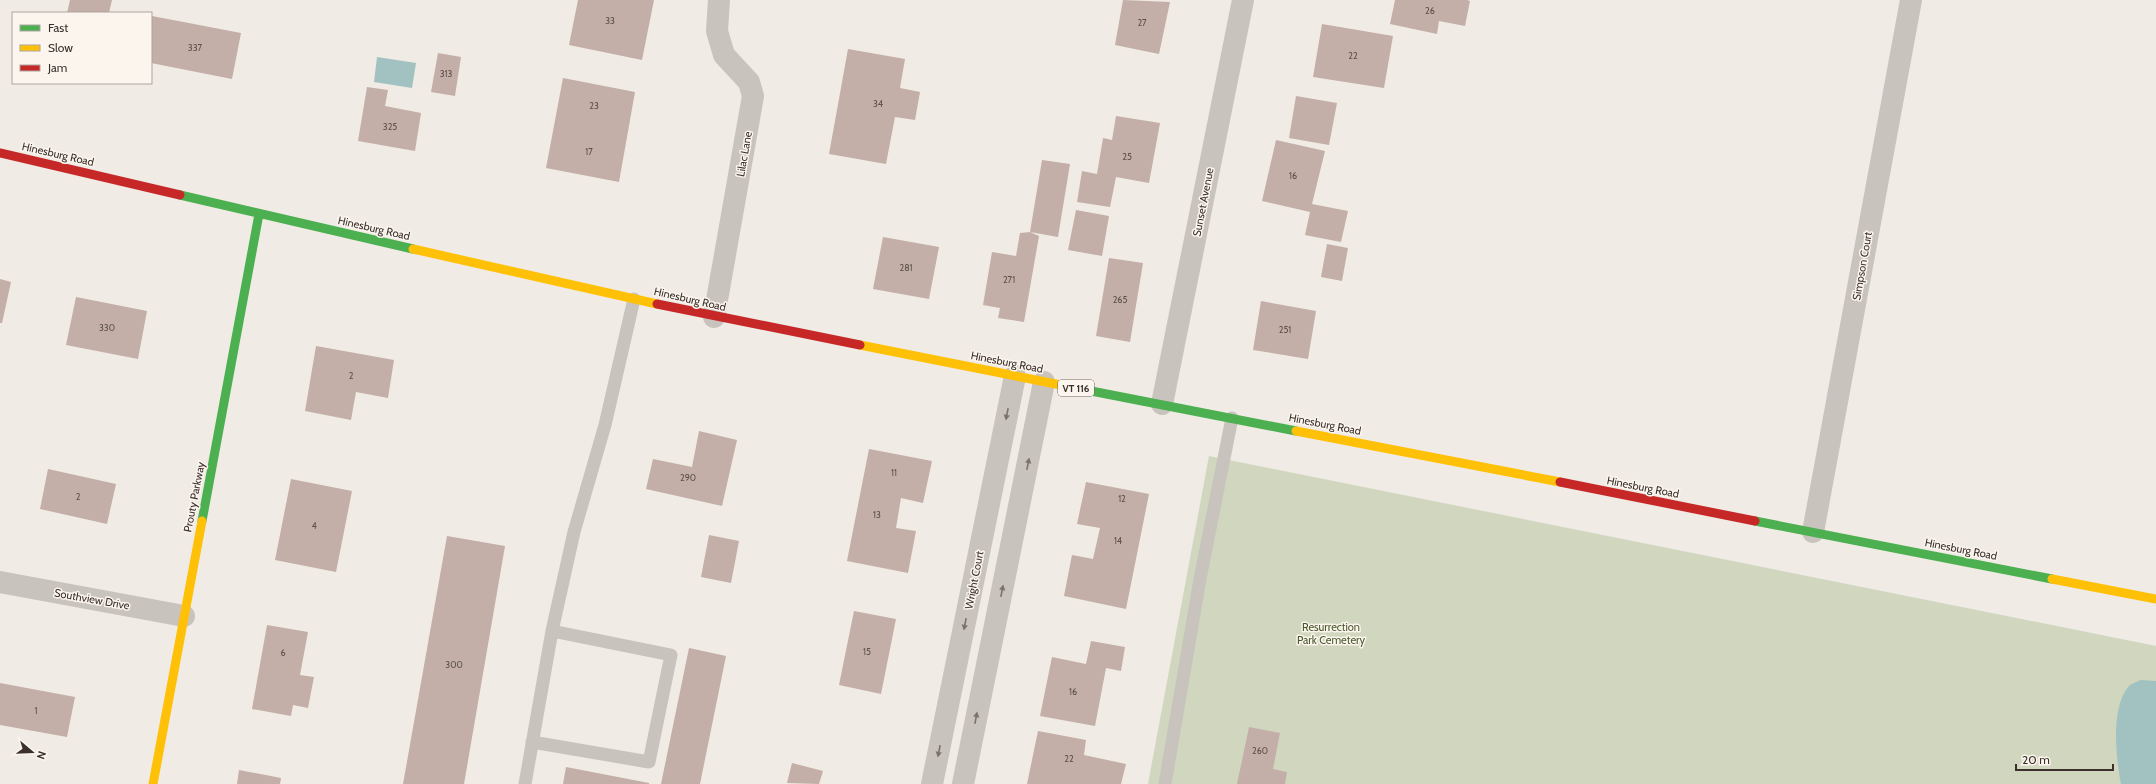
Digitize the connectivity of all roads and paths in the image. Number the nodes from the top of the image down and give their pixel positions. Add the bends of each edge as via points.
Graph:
1 (719, 0) edge
2 (1244, 0) edge
3 (1911, 0) edge
4 (0, 153) edge
5 (259, 214) junction
6 (634, 299) junction
7 (714, 317) junction
8 (1015, 376) junction
9 (1044, 382) junction
10 (1162, 404) junction
11 (1232, 418) junction
12 (1813, 532) junction
13 (0, 582) edge
14 (2156, 599) edge
15 (184, 616) junction
16 (552, 631) junction
17 (532, 742) junction
18 (153, 784) edge
19 (525, 784) edge
20 (932, 784) edge
21 (963, 784) edge
22 (1165, 784) edge

1 - 7 street, Lilac Lane via 717,31 724,55 749,82 753,96
2 - 10 street, Sunset Avenue
3 - 12 street, Simpson Court
4 - 5 main road, Hinesburg Road / VT 116
5 - 6 main road, Hinesburg Road / VT 116
5 - 15 main road, Prouty Parkway
6 - 7 main road, Hinesburg Road / VT 116
6 - 16 lane via 605,425 574,532
7 - 8 main road, Hinesburg Road / VT 116
8 - 9 main road, Hinesburg Road / VT 116
8 -> 20 street, Wright Court
9 - 10 main road, Hinesburg Road / VT 116
21 -> 9 street
10 - 11 main road, Hinesburg Road / VT 116
11 - 12 main road, Hinesburg Road / VT 116
11 - 22 lane via 1200,579
12 - 14 main road, Hinesburg Road / VT 116
13 - 15 street, Southview Drive
15 - 18 main road, Prouty Parkway
16 - 17 lane
16 - 17 lane via 671,655 649,762
17 - 19 lane

